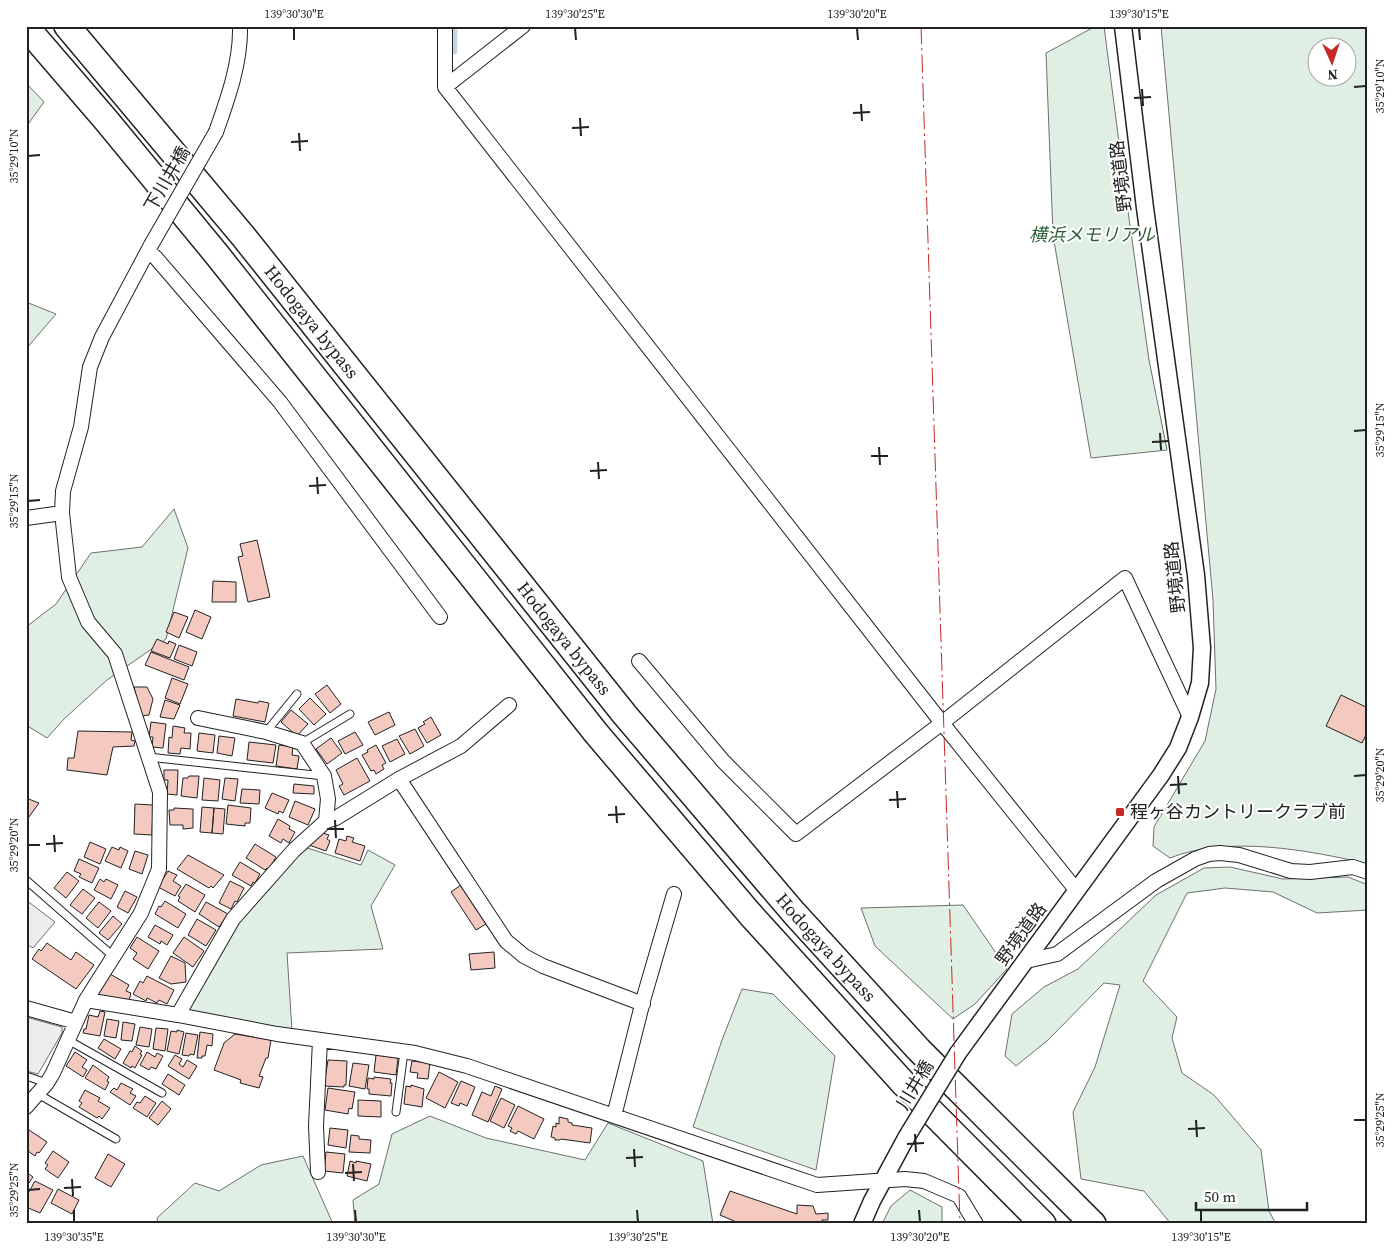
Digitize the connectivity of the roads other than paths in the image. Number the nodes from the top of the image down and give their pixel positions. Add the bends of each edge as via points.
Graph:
1 (67, 26) edge
2 (240, 26) edge
3 (445, 26) edge
4 (523, 26) edge
5 (1124, 26) edge
6 (26, 27) edge
7 (445, 87) junction
8 (149, 248) junction
9 (62, 513) junction
10 (26, 518) edge
11 (440, 617) dead end
12 (639, 661) dead end
13 (298, 694) dead end
14 (509, 705) dead end
15 (350, 714) dead end
16 (1190, 717) junction
17 (198, 718) dead end
18 (942, 723) junction
19 (266, 732) junction
20 (302, 743) junction
21 (148, 757) junction
22 (324, 776) junction
23 (399, 779) junction
24 (326, 821) junction
25 (1368, 872) edge
26 (26, 880) edge
27 (1076, 891) junction
28 (674, 894) dead end
29 (114, 957) junction
30 (1026, 961) junction
31 (86, 1000) junction
32 (643, 1004) junction
33 (26, 1008) edge
34 (178, 1015) junction
35 (76, 1022) junction
36 (68, 1040) junction
37 (320, 1040) junction
38 (404, 1052) junction
39 (958, 1053) joint
40 (26, 1076) edge
41 (42, 1089) junction
42 (162, 1093) dead end
43 (26, 1107) edge
44 (396, 1112) dead end
45 (614, 1116) junction
46 (116, 1139) dead end
47 (318, 1172) dead end
48 (884, 1180) junction
49 (862, 1224) edge
50 (976, 1224) edge
51 (1043, 1224) edge
52 (1093, 1224) edge

1 - 52 highway, Hodogaya bypass via 243,236 619,708 775,891 919,1050
2 - 8 street, 下川井橋, bridge via 241,47 216,132
3 - 7 street
4 - 7 street
5 - 16 street, 野境道路 via 1147,227 1196,575 1202,648 1200,683
6 - 51 highway, Hodogaya bypass via 218,256 590,725 686,839 905,1085
7 - 18 street
8 - 9 street, 下川井橋 via 102,337 90,367 81,427 63,491
8 - 11 street via 280,402
9 - 10 street
9 - 21 street, 下川井橋 via 69,577 88,622 115,654
12 - 18 street via 723,761 796,834
13 - 19 lane
14 - 23 street via 461,746
15 - 20 lane
16 - 18 street via 1125,578
16 - 27 street, 野境道路 via 1178,748 1161,775
17 - 19 street
18 - 27 street
19 - 20 street
20 - 22 street
21 - 22 lane
21 - 29 street, 下川井橋 via 160,792 158,869 141,913
22 - 24 street via 328,799
23 - 24 street
23 - 32 street via 506,941 543,966
24 - 34 street via 294,850 233,919
25 - 30 street via 1353,867 1291,871 1238,855 1209,854 1156,881 1058,954
26 - 29 lane
27 - 30 street, 野境道路
28 - 32 street
29 - 31 street, 下川井橋
30 - 39 street, 野境道路
31 - 34 street
31 - 35 street, 下川井橋
32 - 45 street
33 - 35 street
34 - 37 street
35 - 36 street, 下川井橋
36 - 41 street, 下川井橋
36 - 42 lane
37 - 38 street
37 - 47 street via 316,1126
38 - 44 lane
38 - 45 street via 467,1066
39 - 48 street, 川井橋, bridge
40 - 41 lane
41 - 43 street, 下川井橋
41 - 46 lane
45 - 48 street via 817,1185
48 - 49 street
48 - 50 street via 924,1182 959,1196

